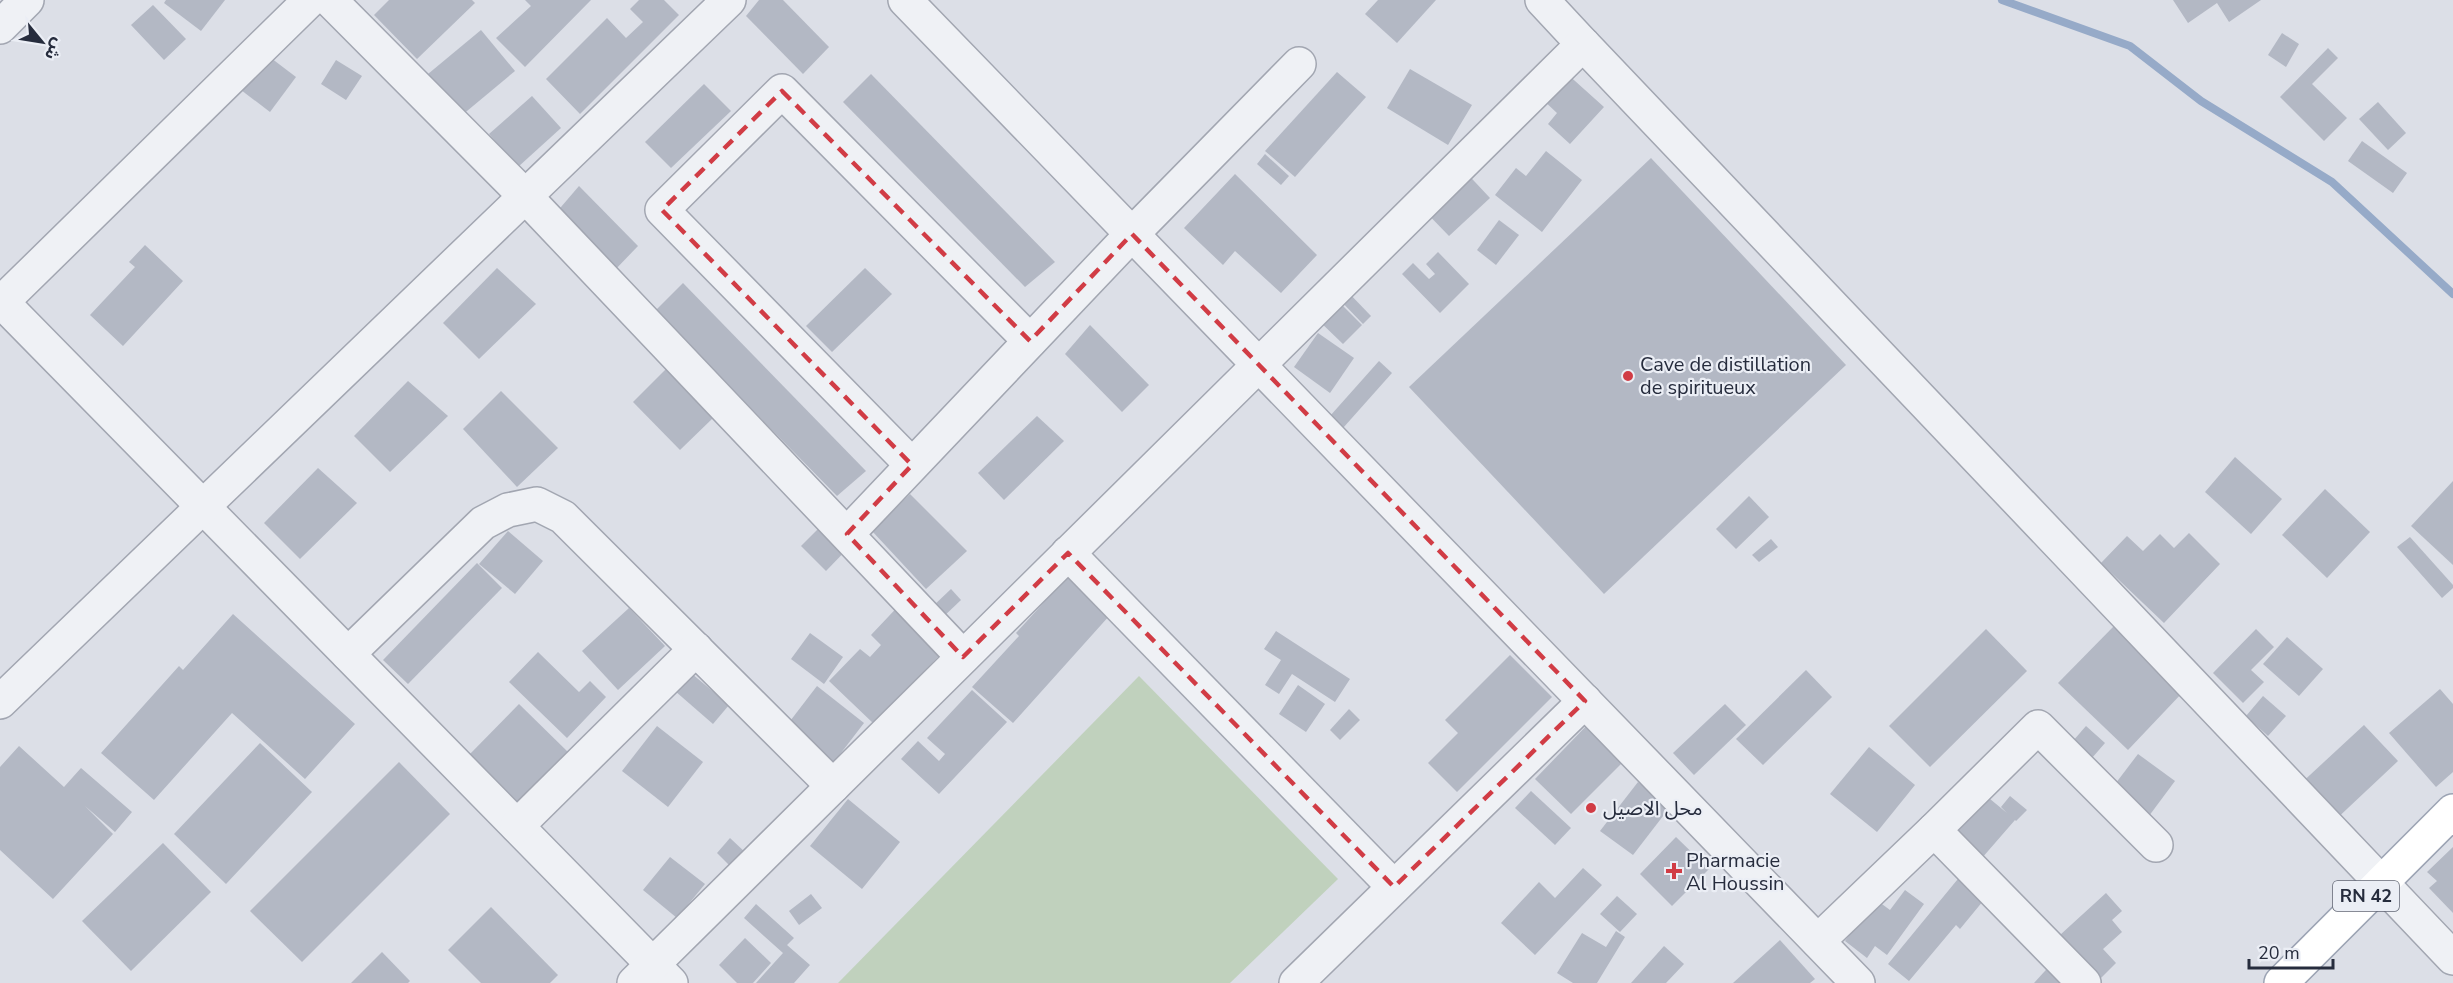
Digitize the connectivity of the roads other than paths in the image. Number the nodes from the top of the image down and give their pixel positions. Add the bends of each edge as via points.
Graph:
1 (27, 0) edge
2 (310, 0) edge
3 (330, 0) edge
4 (729, 0) edge
5 (905, 0) edge
6 (1542, 0) edge
7 (0, 27) edge
8 (1583, 44) junction
9 (1299, 64) dead end
10 (525, 196) junction
11 (1132, 234) junction
12 (1, 301) edge
13 (1030, 341) junction
14 (1258, 364) junction
15 (912, 465) junction
16 (203, 507) junction
17 (847, 534) junction
18 (1068, 553) junction
19 (696, 650) junction
20 (348, 654) junction
21 (963, 657) junction
22 (1585, 701) junction
23 (0, 702) edge
24 (833, 786) junction
25 (2453, 811) edge
26 (517, 826) junction
27 (1934, 830) junction
28 (2156, 845) dead end
29 (2380, 883) junction
30 (1394, 887) junction
31 (1818, 941) junction
32 (2453, 958) edge
33 (653, 977) edge
34 (1305, 980) edge
35 (1855, 982) edge
36 (2084, 983) edge
37 (2281, 983) edge

1 - 7 street
2 - 12 street
3 - 10 street
4 - 10 street
5 - 11 street
6 - 8 street
8 - 14 street
8 - 29 street
9 - 11 street
10 - 16 street
10 - 17 street
11 - 13 street
11 - 14 street
12 - 16 street
13 - 15 street
13 - 15 street via 782,91 662,210
14 - 18 street
14 - 22 street
15 - 17 street
16 - 20 street
16 - 23 street
17 - 21 street
18 - 21 street
18 - 30 street
19 - 20 street via 562,517 537,504 508,510 483,523
19 - 24 street
19 - 26 street
20 - 26 street
21 - 24 street
22 - 30 street
22 - 31 street
24 - 33 street
25 - 29 main road, RN 42
26 - 33 street
27 - 28 street via 2038,727
27 - 31 street
27 - 36 street
29 - 32 street
29 - 37 main road, RN 42
30 - 34 street
31 - 35 street

